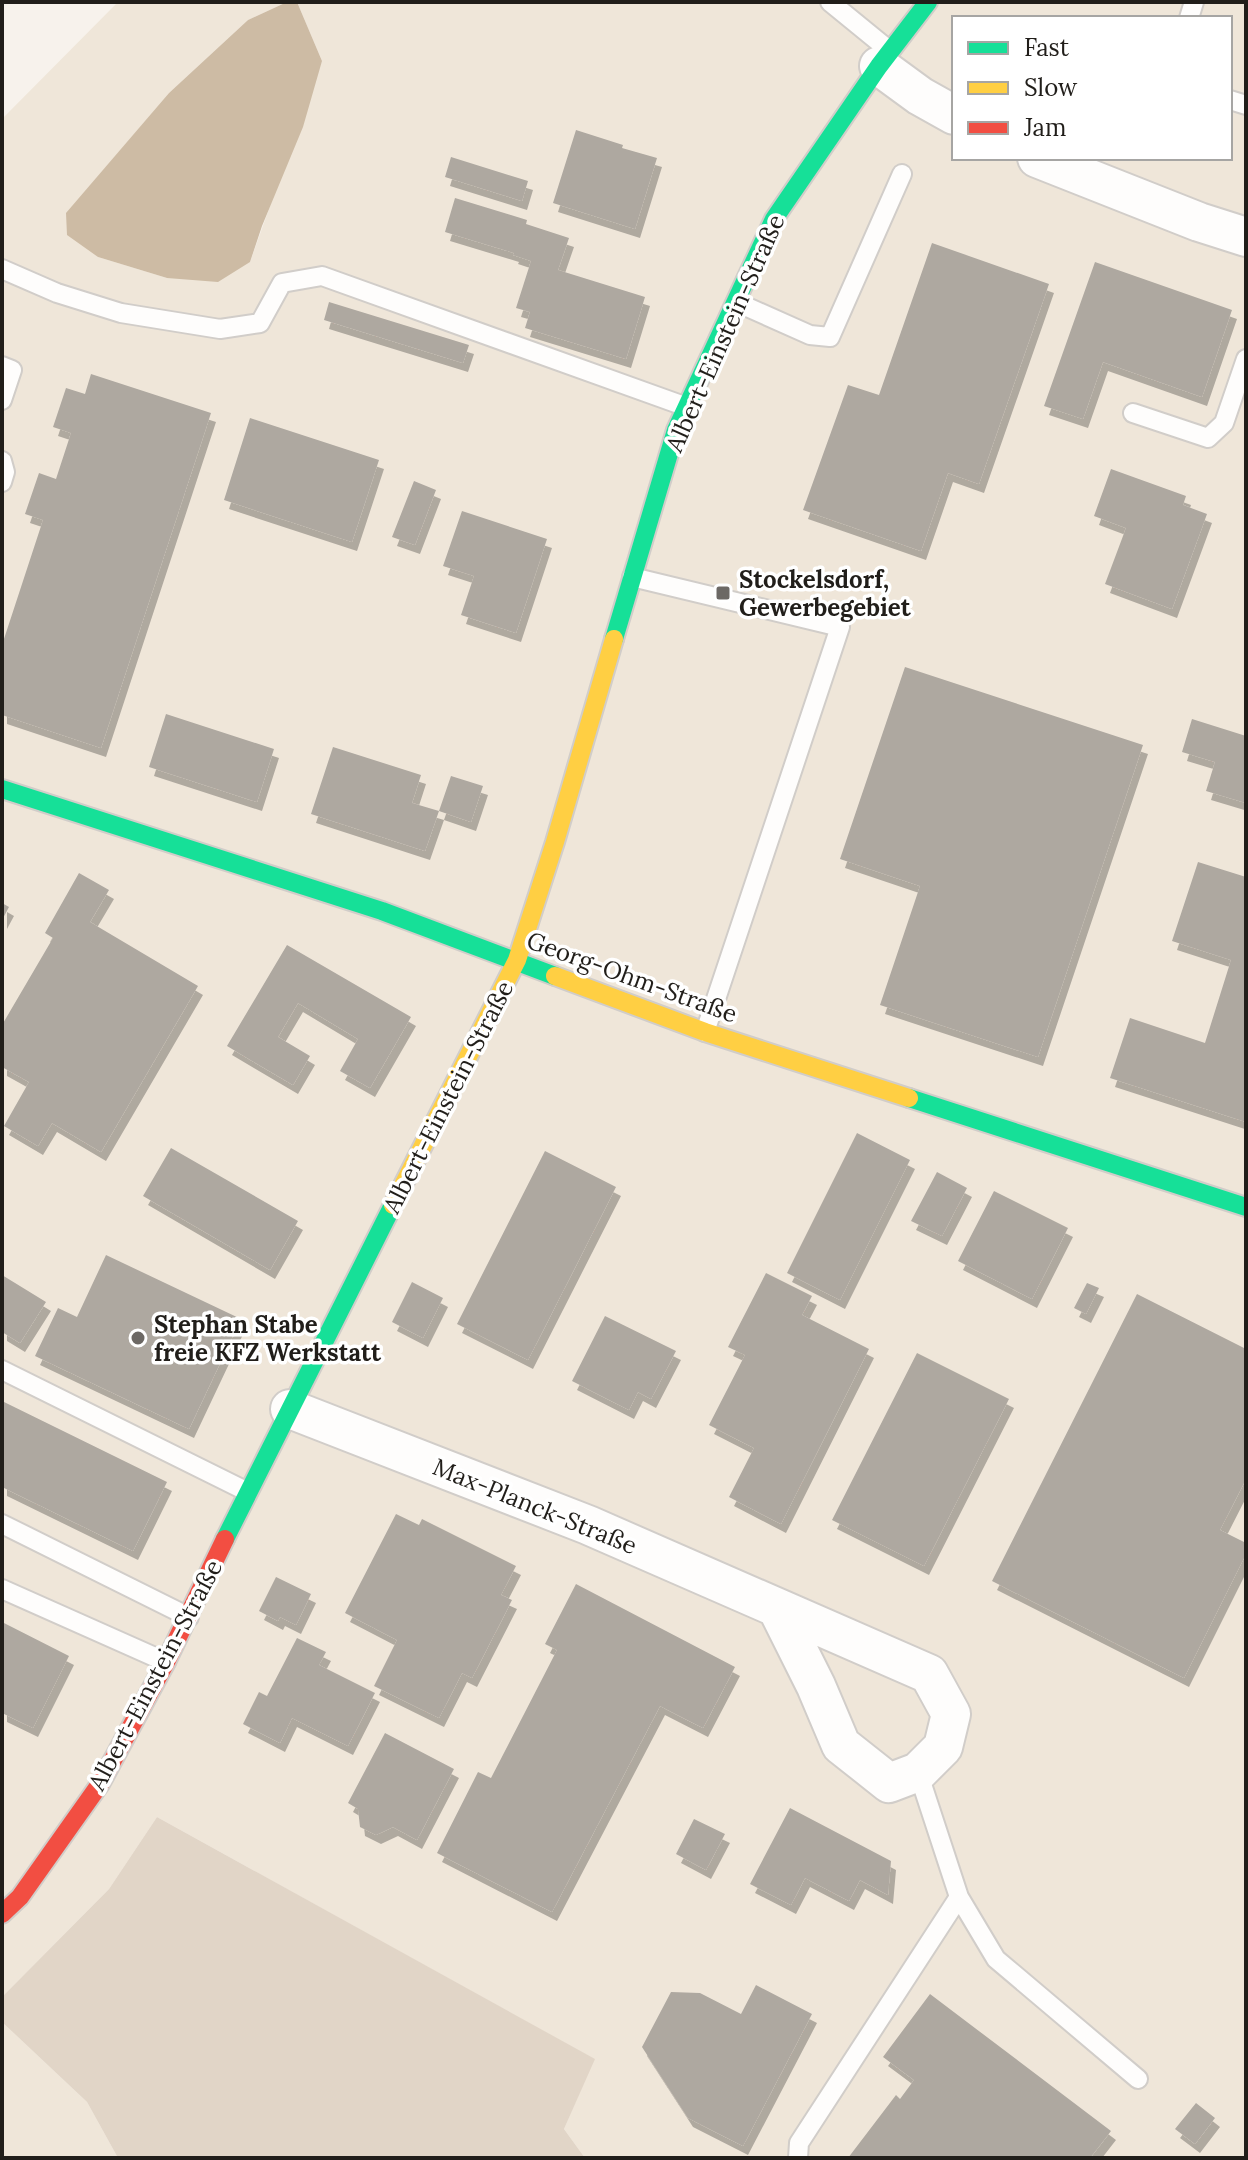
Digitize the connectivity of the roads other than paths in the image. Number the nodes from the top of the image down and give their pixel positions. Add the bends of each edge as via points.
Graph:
1 (830, 2) edge
2 (928, 2) edge
3 (885, 59) junction
4 (952, 114) edge
5 (1042, 160) edge
6 (902, 174) dead end
7 (1246, 237) edge
8 (2, 269) edge
9 (736, 302) junction
10 (1246, 359) edge
11 (2, 366) edge
12 (2, 400) edge
13 (687, 407) junction
14 (1133, 413) dead end
15 (2, 461) edge
16 (2, 482) edge
17 (632, 577) junction
18 (2, 789) edge
19 (517, 960) junction
20 (705, 1032) junction
21 (1246, 1207) edge
22 (2, 1370) edge
23 (290, 1409) junction
24 (248, 1492) junction
25 (2, 1524) edge
26 (2, 1589) edge
27 (777, 1608) junction
28 (189, 1617) junction
29 (166, 1662) junction
30 (918, 1772) junction
31 (959, 1897) junction
32 (2, 1914) edge
33 (1138, 2079) dead end
34 (798, 2158) edge

1 - 3 lane
2 - 3 street, Albert-Einstein-Straße
3 - 4 street via 920,96
3 - 9 street, Albert-Einstein-Straße via 774,219
5 - 7 street
6 - 9 lane via 830,337 810,335
8 - 13 lane via 121,313 220,329 260,323 282,283 322,276
9 - 13 street, Albert-Einstein-Straße
10 - 14 lane via 1224,423 1208,438
11 - 12 lane via 12,370
13 - 17 street, Albert-Einstein-Straße
15 - 16 lane
17 - 19 street, Albert-Einstein-Straße
17 - 20 lane via 840,627
18 - 19 street, Georg-Ohm-Straße
19 - 20 street, Georg-Ohm-Straße
19 - 23 street, Albert-Einstein-Straße
20 - 21 street, Georg-Ohm-Straße
22 - 24 lane
23 - 24 street, Albert-Einstein-Straße
23 - 27 street, Max-Planck-Straße via 588,1525
24 - 28 street, Albert-Einstein-Straße
25 - 28 lane
26 - 29 lane
27 - 30 street via 841,1745 889,1783
27 - 30 street, Max-Planck-Straße via 929,1674 951,1714 943,1747
28 - 29 street, Albert-Einstein-Straße
29 - 32 street, Albert-Einstein-Straße via 100,1784 20,1897
30 - 31 lane
31 - 33 lane via 996,1959
31 - 34 lane via 799,2143

